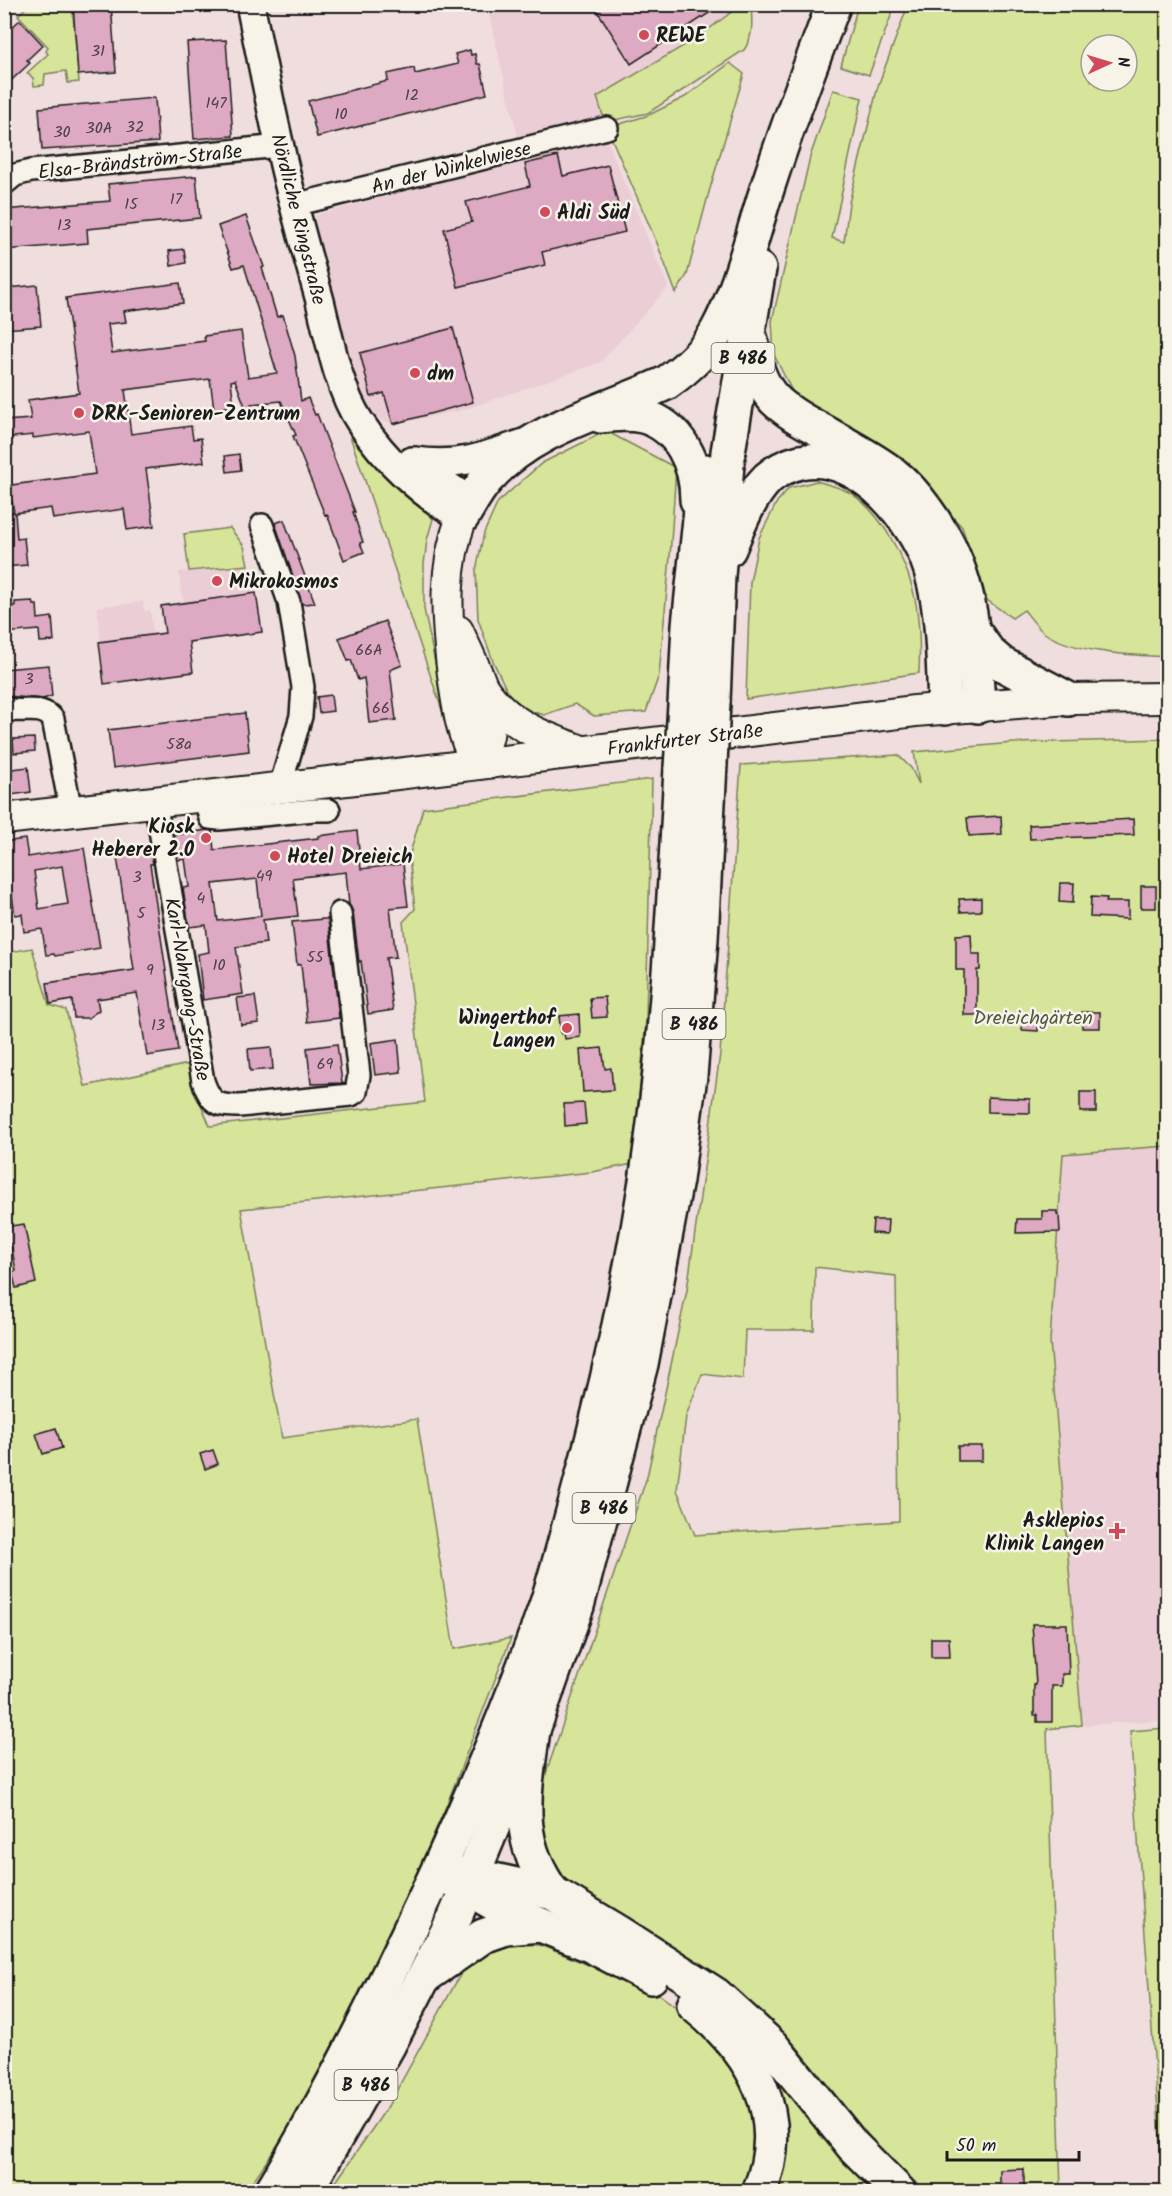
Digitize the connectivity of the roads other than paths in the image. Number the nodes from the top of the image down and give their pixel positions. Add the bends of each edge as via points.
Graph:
1 (250, 4) edge
2 (834, 4) edge
3 (607, 128) dead end
4 (279, 146) junction
5 (4, 184) edge
6 (294, 206) junction
7 (741, 308) junction
8 (584, 417) junction
9 (364, 428) junction
10 (539, 438) junction
11 (412, 460) junction
12 (462, 518) junction
13 (262, 525) dead end
14 (696, 543) junction
15 (718, 576) junction
16 (447, 588) junction
17 (974, 632) junction
18 (481, 686) junction
19 (1167, 698) edge
20 (1068, 699) junction
21 (699, 703) junction
22 (457, 706) junction
23 (978, 706) junction
24 (4, 708) edge
25 (945, 708) junction
26 (582, 752) junction
27 (477, 764) junction
28 (696, 766) junction
29 (418, 771) junction
30 (280, 787) junction
31 (204, 796) junction
32 (155, 801) junction
33 (329, 810) dead end
34 (71, 811) junction
35 (4, 819) edge
36 (340, 913) dead end
37 (533, 1730) junction
38 (439, 1870) junction
39 (470, 1882) junction
40 (553, 1893) junction
41 (540, 1925) junction
42 (424, 1977) junction
43 (271, 2192) edge
44 (305, 2192) edge
45 (759, 2192) edge
46 (899, 2192) edge

1 - 4 street, Nördliche Ringstraße
2 - 7 main road, B 486 via 782,142
3 - 6 street, An der Winkelwiese
4 - 5 street, Elsa-Brändström-Straße via 31,171 15,175
4 - 6 street, Nördliche Ringstraße
6 - 9 street, Nördliche Ringstraße via 338,369
7 - 8 main road, B 486 via 678,374
7 - 14 main road, B 486 via 715,401
7 - 15 main road, B 486
7 - 17 main road via 762,382 774,398 798,418 892,473 923,506 959,568
8 - 10 main road, B 486
8 - 14 main road via 644,417 670,431 680,442 695,476
9 - 11 street, Nördliche Ringstraße
9 - 12 street, Nördliche Ringstraße via 413,481
10 - 11 street via 463,462
10 - 12 main road, B 486 via 520,449 486,480
11 - 12 street, Nördliche Ringstraße via 457,492 462,501
12 - 16 main road, B 486 via 451,552
13 - 30 street via 289,602 303,687 301,716
14 - 21 main road, B 486 via 689,625
15 - 21 main road, B 486
15 - 25 main road via 740,521 769,478 789,465 807,461 827,461 850,469 868,481 906,519 926,556 942,637
16 - 18 main road, B 486 via 456,626
16 - 22 main road, B 486
17 - 20 main road via 1002,664
17 - 23 main road
18 - 26 main road, B 486 via 493,703 517,723
18 - 27 main road, B 486 via 489,729
19 - 20 main road, Frankfurter Straße
20 - 23 main road, Frankfurter Straße
21 - 28 main road, B 486, bridge
22 - 27 main road, B 486 via 466,743
22 - 29 main road, B 486 via 450,738 432,763
23 - 25 main road, Frankfurter Straße
24 - 34 street via 41,711 53,719
25 - 26 main road, Frankfurter Straße
26 - 27 main road, Frankfurter Straße
27 - 29 main road, Frankfurter Straße
28 - 37 main road, B 486 via 701,939 690,1076 676,1180 621,1446 580,1594
28 - 38 main road, B 486 via 644,1192 613,1357 547,1602
29 - 30 main road, Frankfurter Straße
30 - 31 main road, Frankfurter Straße
31 - 32 main road, Frankfurter Straße
31 - 33 street via 210,818
32 - 34 main road, Frankfurter Straße
32 - 36 street, Karl-Nahrgang-Straße via 203,1081 215,1103 240,1106 356,1092 359,1075
34 - 35 main road, Frankfurter Straße
37 - 39 main road, B 486
37 - 40 main road via 525,1830 532,1859
38 - 39 main road
38 - 43 main road, B 486 via 348,2058
39 - 40 main road
39 - 41 main road via 509,1912
39 - 42 main road, B 486
40 - 46 main road via 674,1967 749,2023 853,2146
41 - 42 main road via 506,1928 483,1936
41 - 45 main road via 621,1959 713,2020 731,2040 752,2068 767,2107 771,2131
42 - 44 main road, B 486

